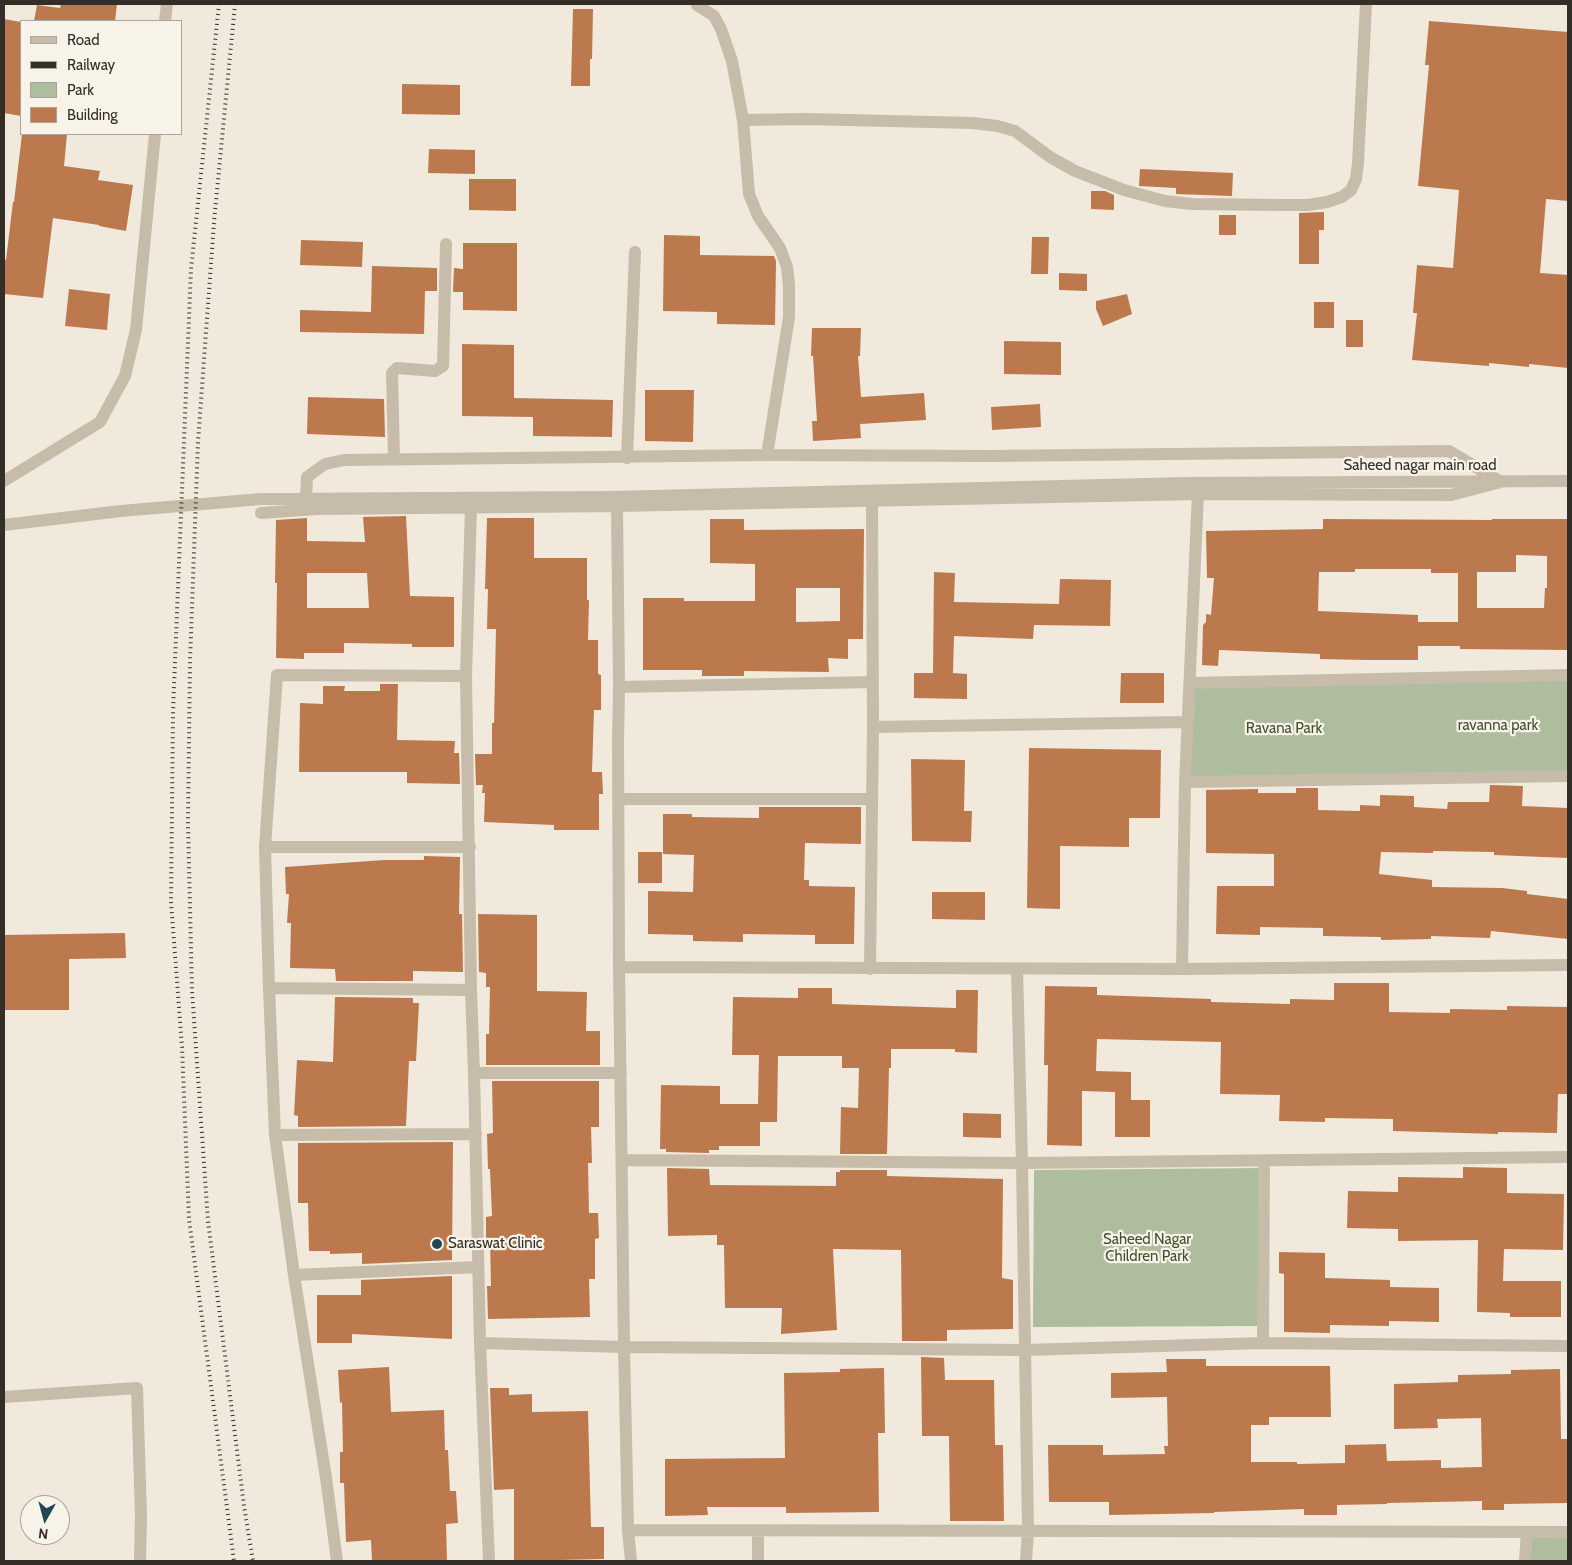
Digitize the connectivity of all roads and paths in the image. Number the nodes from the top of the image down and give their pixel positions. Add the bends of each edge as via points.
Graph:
1 (167, 4) edge
2 (696, 4) edge
3 (1366, 4) edge
4 (165, 20) edge
5 (743, 120) junction
6 (155, 135) edge
7 (446, 244) dead end
8 (635, 252) dead end
9 (766, 455) junction
10 (627, 458) junction
11 (394, 459) junction
12 (4, 481) edge
13 (1568, 481) edge
14 (1501, 482) junction
15 (1198, 494) junction
16 (872, 502) junction
17 (616, 506) junction
18 (471, 507) junction
19 (317, 509) junction
20 (261, 513) dead end
21 (4, 525) edge
22 (1568, 675) edge
23 (466, 676) junction
24 (872, 682) junction
25 (1190, 682) junction
26 (619, 687) junction
27 (1188, 722) junction
28 (873, 727) junction
29 (1568, 776) edge
30 (1185, 782) junction
31 (618, 799) junction
32 (872, 799) junction
33 (265, 847) junction
34 (470, 847) junction
35 (1568, 965) edge
36 (619, 967) junction
37 (870, 969) junction
38 (1017, 969) junction
39 (1182, 969) junction
40 (269, 988) junction
41 (471, 990) junction
42 (474, 1073) junction
43 (621, 1073) junction
44 (476, 1134) junction
45 (275, 1135) junction
46 (1568, 1157) edge
47 (622, 1160) junction
48 (1264, 1160) junction
49 (1022, 1163) junction
50 (478, 1267) junction
51 (294, 1275) junction
52 (480, 1343) junction
53 (1263, 1343) junction
54 (1568, 1346) edge
55 (624, 1347) junction
56 (1025, 1350) junction
57 (4, 1397) edge
58 (628, 1530) junction
59 (758, 1531) junction
60 (1028, 1531) junction
61 (1527, 1532) junction
62 (1568, 1532) edge
63 (140, 1561) edge
64 (337, 1561) edge
65 (489, 1561) edge
66 (631, 1561) edge
67 (758, 1561) edge
68 (1026, 1561) edge
69 (1525, 1561) edge

1 - 4 street
2 - 5 street via 714,16 721,29 732,61
3 - 5 street via 1356,180 1342,197 1327,202 1308,205 1202,205 1165,201 1124,190 1075,170 1050,157 1015,131 997,126
5 - 9 street via 749,194 758,216 780,248 789,285 789,317
6 - 12 street via 136,330 126,376 100,422
7 - 11 street via 442,366 435,371 397,368 392,373
8 - 10 street
9 - 10 street
9 - 14 street via 1449,451
10 - 11 street
11 - 19 street via 344,460 325,464 307,477 306,501
13 - 14 street, Saheed nagar main road
14 - 15 street via 1451,495
14 - 21 street, Saheed nagar main road via 1186,482 611,496 261,499
15 - 16 street
15 - 25 street
16 - 17 street
16 - 24 street
17 - 18 street
17 - 26 street
18 - 19 street
18 - 23 street
19 - 20 street
22 - 25 street
23 - 33 street via 277,675
23 - 34 street
24 - 26 street
24 - 28 street
25 - 27 street
26 - 31 street
27 - 28 street
27 - 30 street
28 - 32 street
29 - 30 street
30 - 39 street
31 - 32 street
31 - 36 street
32 - 37 street
33 - 34 street
33 - 40 street
34 - 41 street
35 - 39 street
36 - 37 street
36 - 43 street
37 - 38 street
38 - 39 street
38 - 49 street
40 - 41 street
40 - 45 street
41 - 42 street
42 - 43 street
42 - 44 street
43 - 47 street
44 - 45 street
44 - 50 street
45 - 51 street
46 - 48 street
47 - 49 street
47 - 55 street
48 - 49 street
48 - 53 street
49 - 56 street
50 - 51 street
50 - 52 street
51 - 64 street
52 - 55 street
52 - 65 street
53 - 54 street
53 - 56 street
55 - 56 street
55 - 58 street
56 - 60 street
57 - 63 street via 137,1388
58 - 59 street
58 - 66 street
59 - 60 street
59 - 67 street
60 - 61 street
60 - 68 street
61 - 62 street
61 - 69 street

